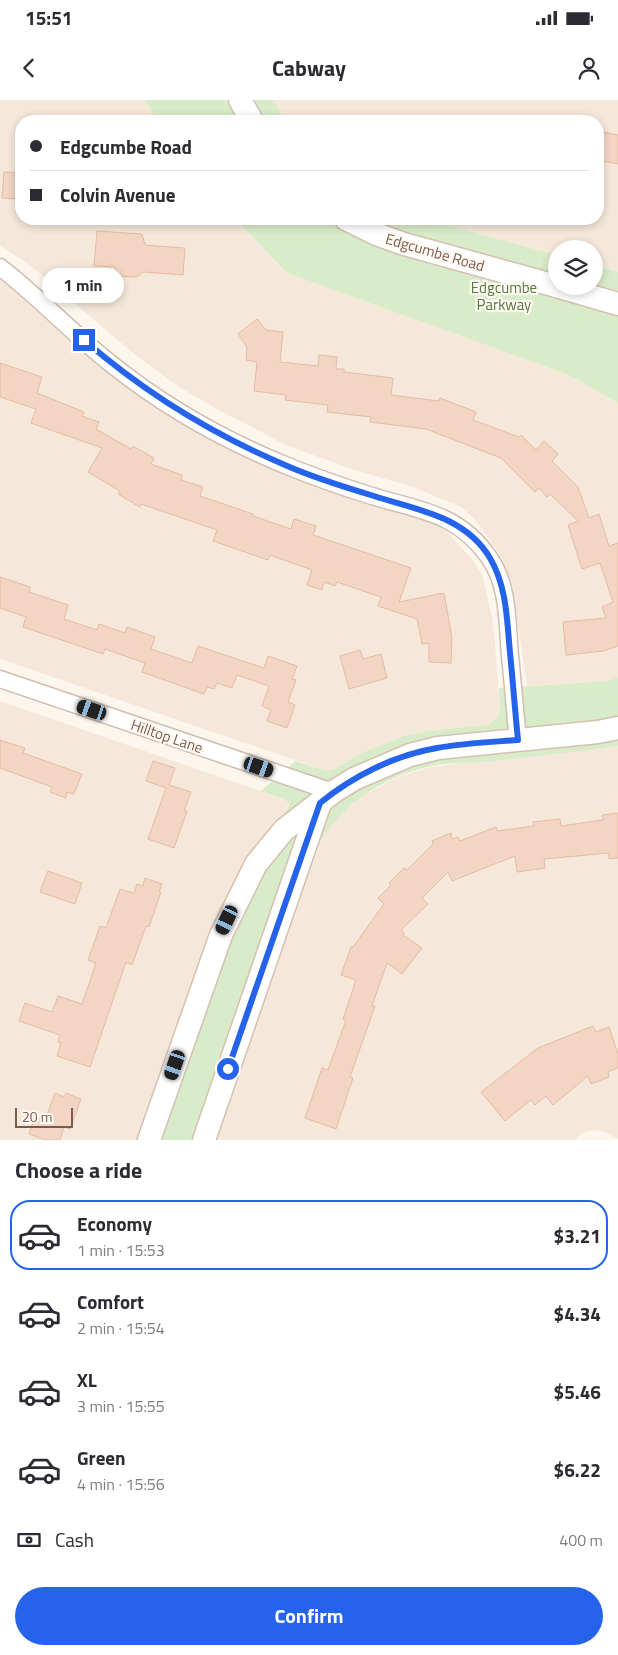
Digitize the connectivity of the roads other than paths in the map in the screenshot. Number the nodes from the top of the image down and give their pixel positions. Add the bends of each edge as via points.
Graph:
1 (240, 100) edge
2 (249, 115) edge
3 (357, 225) edge
4 (0, 268) edge
5 (548, 284) edge
6 (587, 295) edge
7 (618, 304) edge
8 (0, 679) edge
9 (618, 728) edge
10 (518, 740) junction
11 (326, 798) junction
12 (149, 1140) edge
13 (204, 1140) edge

1 - 2 street
3 - 5 street, Edgcumbe Road via 404,244
4 - 10 street via 111,364 168,404 222,435 285,465 343,487 443,517 477,541 490,557 506,601
6 - 7 street, Edgcumbe Road
8 - 11 street, Hilltop Lane
9 - 10 street
10 - 11 street via 438,748 410,755 354,779
11 - 12 street via 284,830 256,864 240,892 221,934
11 - 13 street

